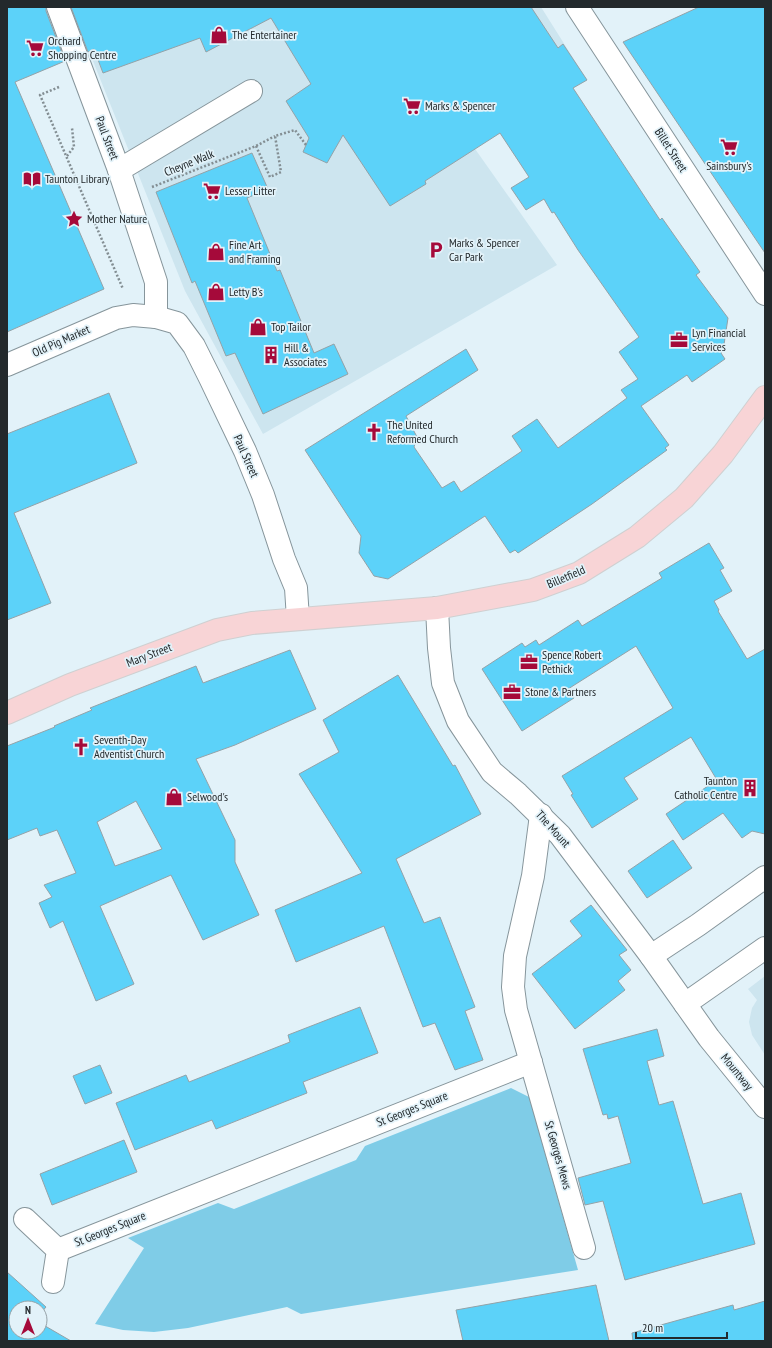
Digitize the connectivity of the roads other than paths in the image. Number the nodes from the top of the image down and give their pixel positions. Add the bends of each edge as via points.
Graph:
1 (58, 7) edge
2 (577, 7) edge
3 (251, 91) dead end
4 (119, 170) junction
5 (765, 294) edge
6 (125, 316) joint
7 (156, 317) junction
8 (7, 365) edge
9 (765, 397) edge
10 (437, 608) junction
11 (298, 619) junction
12 (7, 712) edge
13 (541, 815) junction
14 (765, 877) edge
15 (765, 948) edge
16 (651, 956) junction
17 (685, 1004) junction
18 (709, 1038) joint
19 (531, 1062) junction
20 (765, 1107) edge
21 (26, 1219) dead end
22 (584, 1248) dead end
23 (58, 1250) junction
24 (53, 1282) dead end

1 - 4 street, Paul Street
2 - 5 street, Billet Street
3 - 4 street
4 - 7 street, Paul Street via 156,282
6 - 7 street, Paul Street
6 - 8 street, Old Pig Market
7 - 11 street, Paul Street via 177,323 194,346 245,451 296,588
9 - 10 main road, Billetfield via 723,454 684,498 637,537 579,573 533,590
10 - 11 main road, Billetfield
10 - 13 street, The Mount via 443,683 458,721 492,772
11 - 12 main road, Mary Street via 217,630 70,685
13 - 16 street, The Mount via 560,835
13 - 19 street via 532,876 515,956 513,987 516,1010
14 - 16 street
15 - 17 street
16 - 17 street, The Mount
17 - 18 street, The Mount
18 - 20 street, Mountway
19 - 22 street, St Georges Mews
19 - 23 street, St Georges Square
21 - 23 street
23 - 24 street

